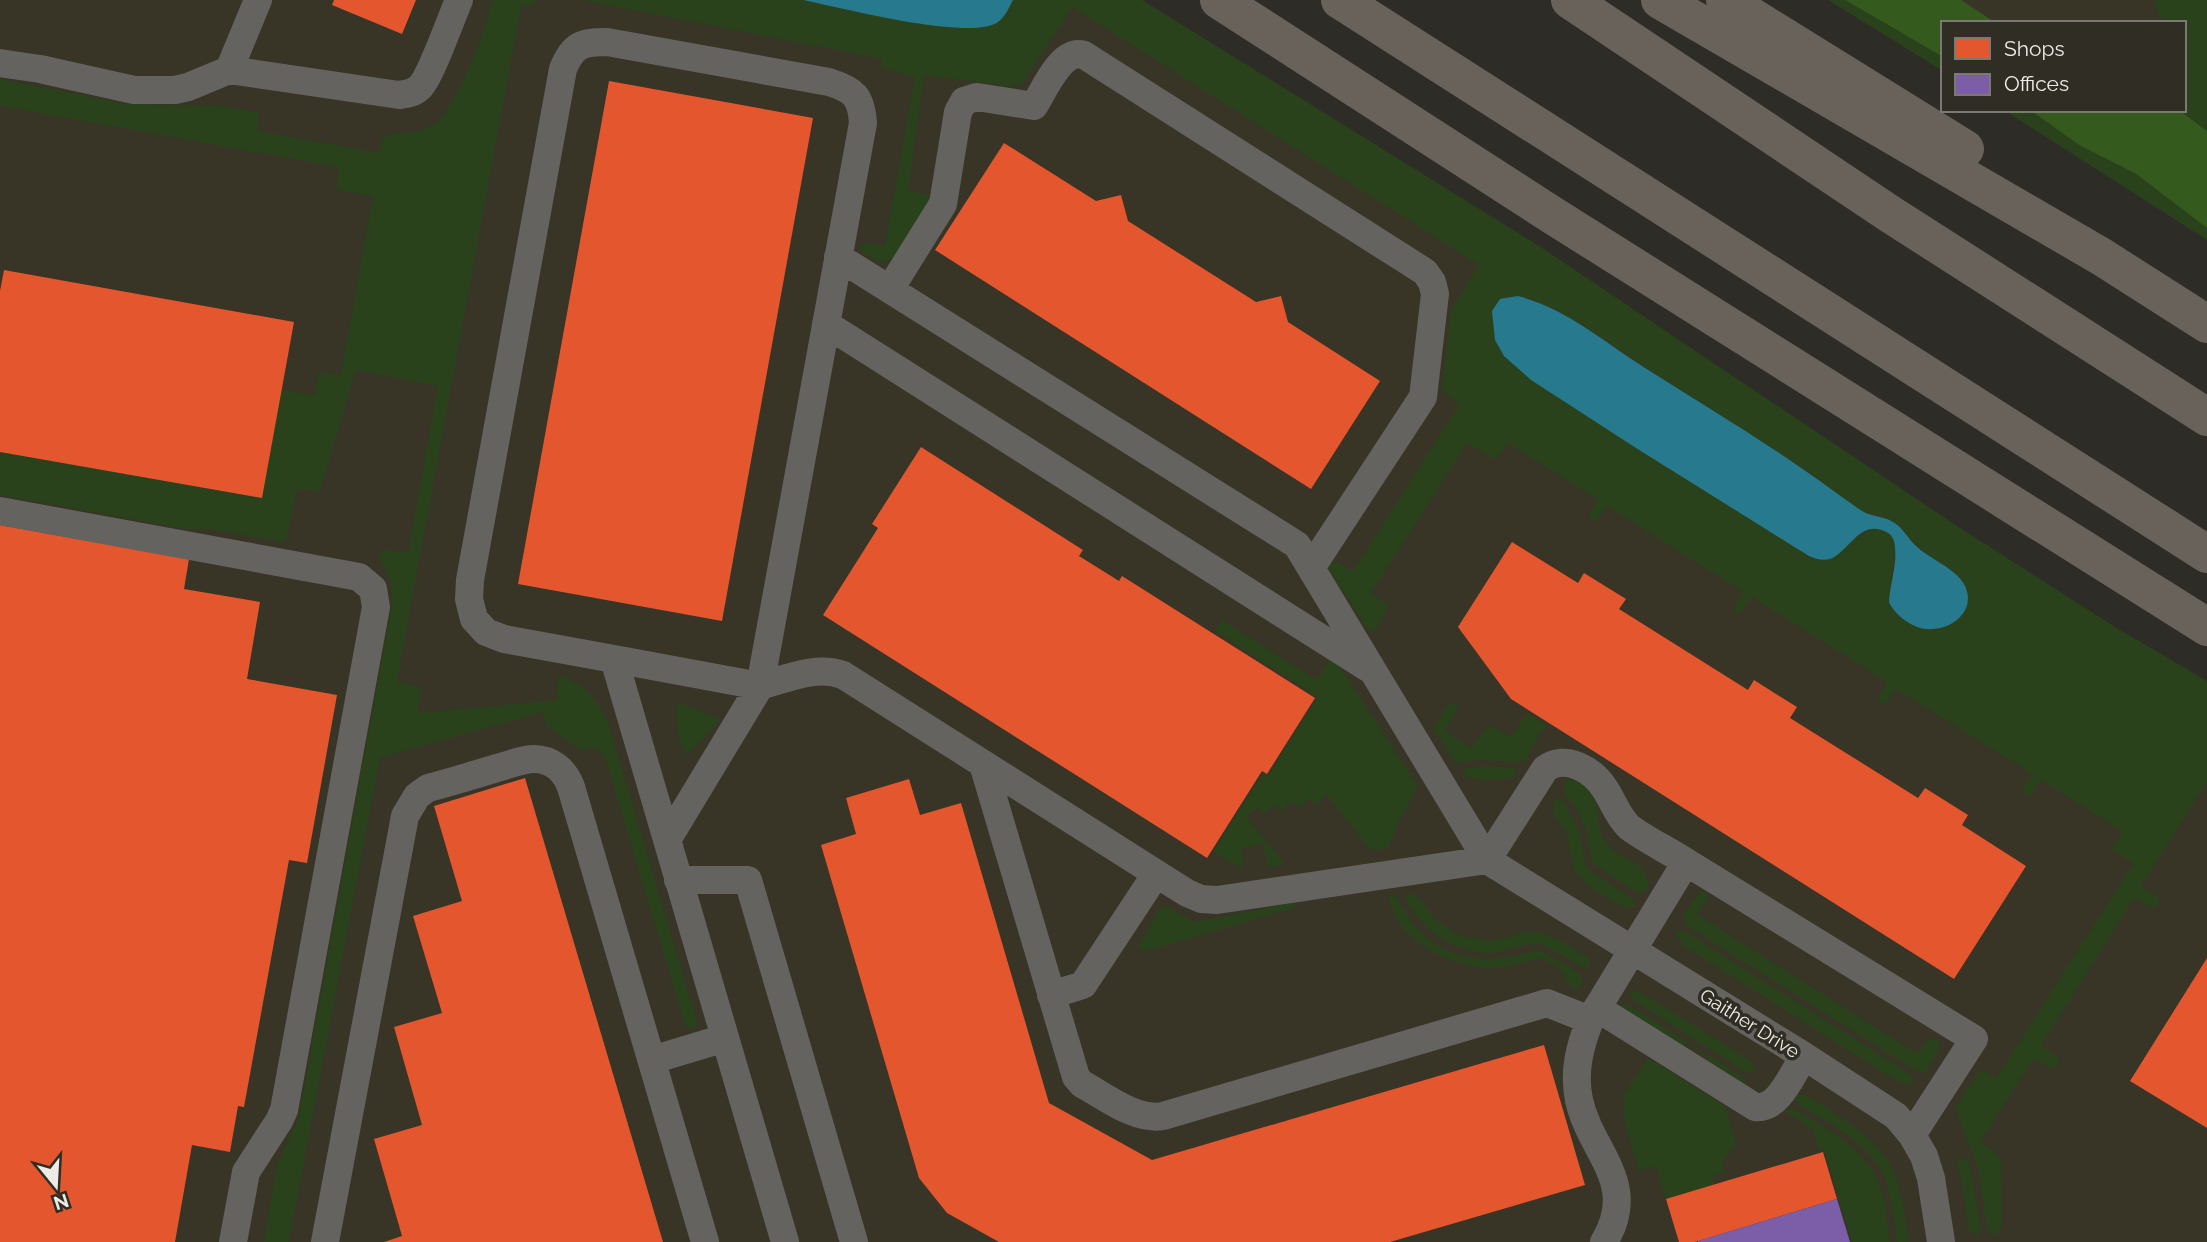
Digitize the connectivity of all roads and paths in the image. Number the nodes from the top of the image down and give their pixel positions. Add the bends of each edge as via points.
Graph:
1 (258, 0) edge
2 (459, 0) edge
3 (1219, 0) edge
4 (1340, 0) edge
5 (1570, 0) edge
6 (1660, 0) edge
7 (1725, 0) edge
8 (0, 63) edge
9 (229, 70) junction
10 (838, 257) junction
11 (890, 289) junction
12 (2207, 300) edge
13 (826, 324) junction
14 (2207, 324) edge
15 (2207, 417) edge
16 (0, 511) edge
17 (2207, 554) edge
18 (1311, 568) junction
19 (2207, 627) edge
20 (614, 659) junction
21 (1373, 671) junction
22 (760, 685) junction
23 (983, 764) junction
24 (667, 839) junction
25 (1487, 860) junction
26 (1686, 862) junction
27 (1156, 874) junction
28 (678, 880) junction
29 (1632, 950) junction
30 (1051, 995) junction
31 (1593, 1014) junction
32 (725, 1038) junction
33 (1804, 1056) junction
34 (652, 1060) junction
35 (1912, 1135) junction
36 (233, 1242) edge
37 (325, 1242) edge
38 (705, 1242) edge
39 (785, 1242) edge
40 (854, 1242) edge
41 (1604, 1242) edge
42 (1941, 1242) edge

1 - 9 street
2 - 9 street via 425,81 414,92 399,95
3 - 19 highway
4 - 17 highway
5 - 15 highway via 1890,214
6 - 14 highway via 2102,257
7 - 12 highway
8 - 9 street via 115,87 161,91 188,87
10 - 11 street
10 - 13 street
10 - 20 street via 863,123 855,94 829,82 607,42 577,46 568,56 469,599 474,619 486,632
11 - 18 street via 1291,541
11 - 18 street via 943,204 958,111 964,102 977,97 1034,106 1064,59 1073,54 1084,55 1425,272 1435,294 1423,397
13 - 21 street
13 - 22 street
16 - 36 street via 359,578 373,589 376,607 284,1110 246,1172
18 - 21 street
20 - 22 street
20 - 24 street
21 - 25 street
22 - 23 street via 817,671 837,673
22 - 24 street
23 - 27 street
23 - 30 street
24 - 28 street
25 - 26 street via 1545,769 1565,762 1600,782 1629,826
25 - 27 street via 1217,900 1194,897
25 - 29 street, Gaither Drive
26 - 29 street
26 - 35 street via 1974,1040
27 - 30 street via 1083,985
28 - 32 street
28 - 40 street via 748,880
29 - 31 street
29 - 33 street, Gaither Drive
30 - 31 street via 1079,1080 1150,1118 1547,1003
31 - 33 street via 1755,1107 1774,1103
31 - 41 street via 1582,1041 1577,1083 1585,1117 1616,1187 1615,1217
32 - 34 street
32 - 39 street
33 - 35 street, Gaither Drive via 1896,1116
34 - 37 street via 564,773 543,760 526,760 422,792 401,826
34 - 38 street
35 - 42 street, Gaither Drive via 1931,1178

